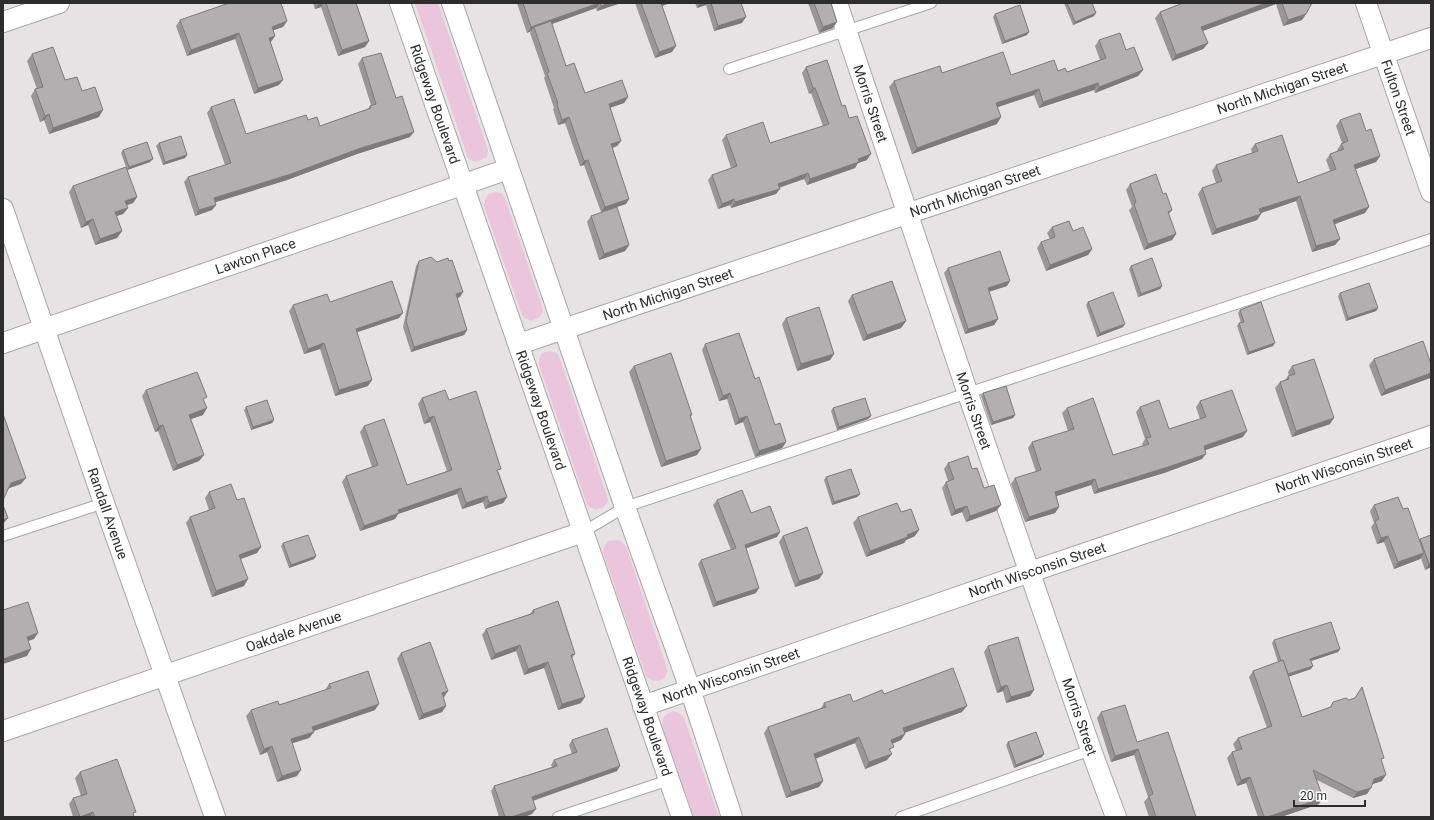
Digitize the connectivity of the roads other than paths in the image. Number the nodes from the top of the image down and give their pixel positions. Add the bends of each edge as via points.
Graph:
1 (59, 3) edge
2 (400, 3) edge
3 (452, 3) edge
4 (837, 3) edge
5 (931, 3) edge
6 (1366, 3) edge
7 (3, 22) edge
8 (847, 31) junction
9 (1431, 38) edge
10 (1383, 54) junction
11 (729, 69) dead end
12 (508, 169) junction
13 (463, 184) junction
14 (1431, 192) edge
15 (3, 209) edge
16 (908, 213) junction
17 (1431, 239) edge
18 (564, 328) junction
19 (45, 329) junction
20 (3, 343) edge
21 (519, 344) junction
22 (968, 394) junction
23 (1431, 436) edge
24 (104, 503) junction
25 (625, 507) junction
26 (583, 532) junction
27 (3, 536) edge
28 (1030, 572) junction
29 (166, 675) junction
30 (690, 689) junction
31 (643, 706) junction
32 (3, 731) edge
33 (1091, 750) junction
34 (669, 780) junction
35 (215, 817) edge
36 (558, 817) edge
37 (682, 817) edge
38 (732, 817) edge
39 (901, 817) edge
40 (1116, 817) edge

1 - 7 street
2 - 13 street, Ridgeway Boulevard
3 - 12 street
4 - 8 street, Morris Street
5 - 8 lane
6 - 10 street, Fulton Street
8 - 11 lane
8 - 16 street, Morris Street
9 - 10 street, North Michigan Street
10 - 14 street, Fulton Street
10 - 16 street, North Michigan Street
12 - 13 street, Lawton Place
12 - 18 street
13 - 19 street, Lawton Place
13 - 21 street, Ridgeway Boulevard
15 - 19 street, Randall Avenue
16 - 18 street, North Michigan Street
16 - 22 street, Morris Street
17 - 22 lane
18 - 21 street, North Michigan Street
18 - 25 street
19 - 20 street, Lawton Place
19 - 24 street, Randall Avenue
21 - 26 street, Ridgeway Boulevard
22 - 25 lane
22 - 28 street, Morris Street
23 - 28 street, North Wisconsin Street
24 - 27 lane
24 - 29 street, Randall Avenue
25 - 26 lane
25 - 30 street
26 - 29 street, Oakdale Avenue
26 - 31 street, Ridgeway Boulevard
28 - 30 street, North Wisconsin Street
28 - 33 street, Morris Street
29 - 32 street, Oakdale Avenue
29 - 35 street, Randall Avenue
30 - 31 street, North Wisconsin Street
30 - 38 street
31 - 34 street, Ridgeway Boulevard
33 - 39 lane
33 - 40 street, Morris Street
34 - 36 lane
34 - 37 street, Ridgeway Boulevard

